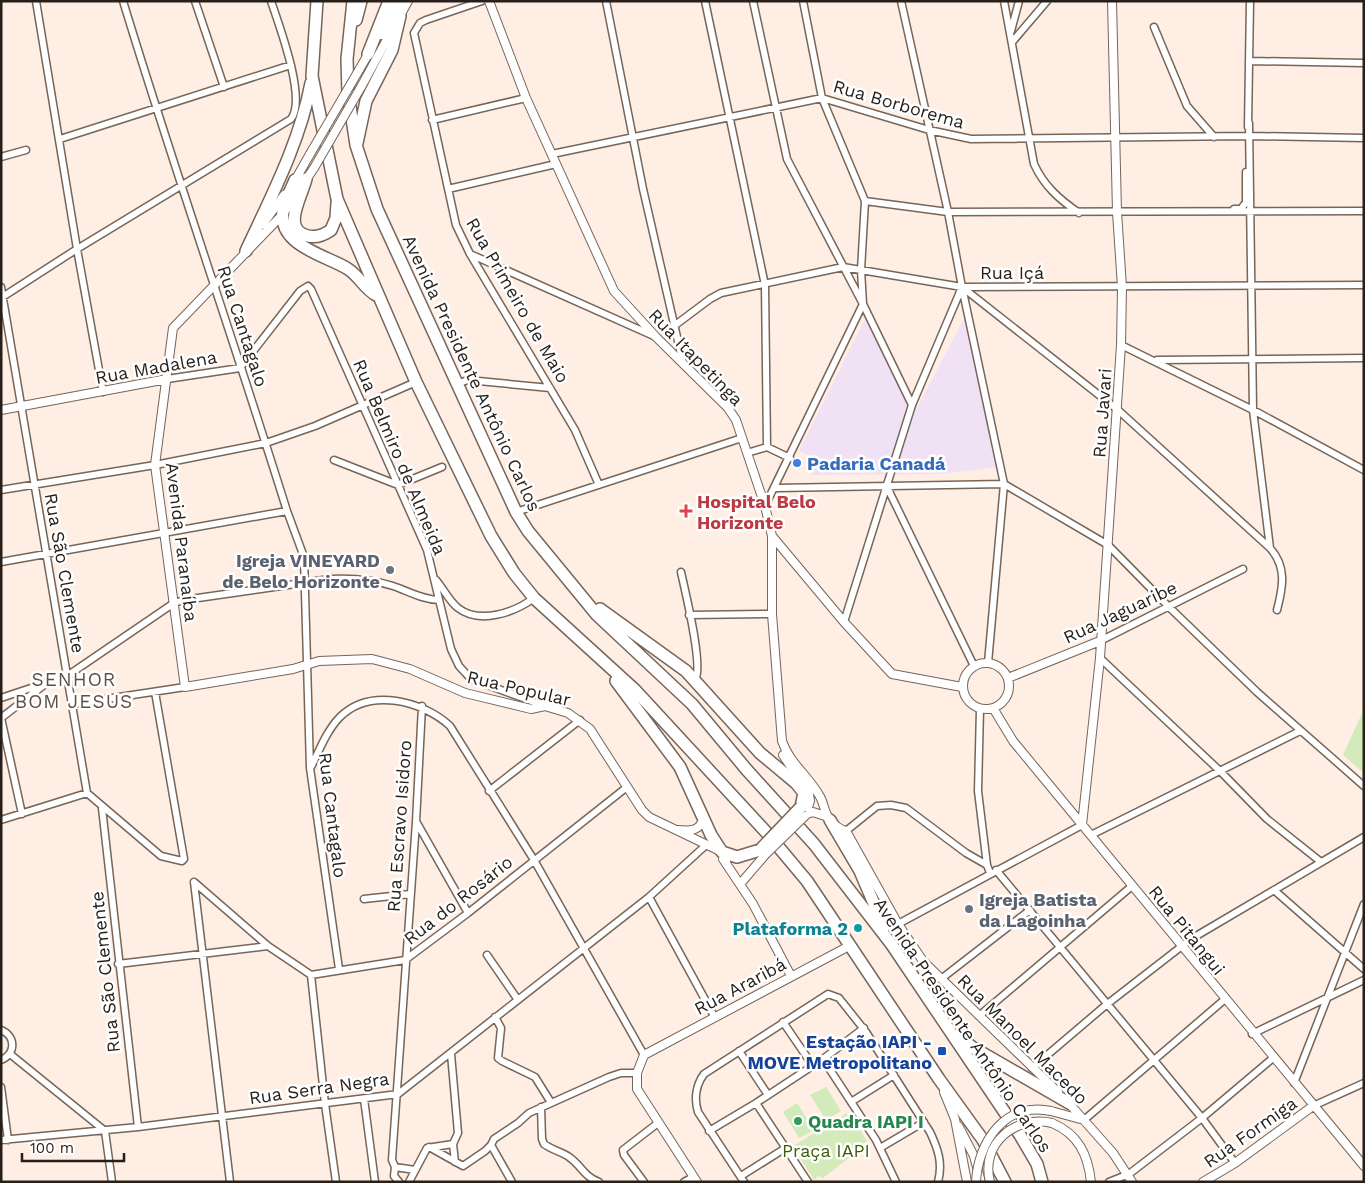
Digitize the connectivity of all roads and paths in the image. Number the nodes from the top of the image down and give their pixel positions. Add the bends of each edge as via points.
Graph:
1 (36, 1) edge
2 (123, 1) edge
3 (195, 1) edge
4 (271, 1) edge
5 (317, 1) edge
6 (352, 1) edge
7 (361, 1) edge
8 (389, 1) edge
9 (399, 1) edge
10 (408, 1) edge
11 (482, 1) edge
12 (489, 1) edge
13 (606, 1) edge
14 (705, 1) edge
15 (753, 1) edge
16 (803, 1) edge
17 (901, 1) edge
18 (1004, 1) edge
19 (1019, 1) edge
20 (1047, 1) edge
21 (1112, 1) edge
22 (1250, 1) edge
23 (400, 16) junction
24 (1154, 27) dead end
25 (1011, 33) junction
26 (349, 40) junction
27 (1013, 41) junction
28 (368, 54) junction
29 (1250, 61) junction
30 (1364, 63) edge
31 (291, 65) junction
32 (312, 76) junction
33 (224, 87) junction
34 (526, 98) junction
35 (822, 98) junction
36 (774, 106) junction
37 (156, 109) junction
38 (730, 117) junction
39 (432, 120) junction
40 (929, 130) junction
41 (1248, 136) junction
42 (634, 137) junction
43 (1214, 137) junction
44 (1114, 138) junction
45 (1364, 138) edge
46 (1030, 139) junction
47 (60, 140) junction
48 (356, 145) junction
49 (26, 150) dead end
50 (552, 154) junction
51 (1, 157) edge
52 (556, 164) junction
53 (300, 180) junction
54 (180, 186) junction
55 (448, 189) junction
56 (337, 199) junction
57 (866, 201) junction
58 (1164, 211) junction
59 (948, 212) junction
60 (1117, 212) junction
61 (1251, 212) junction
62 (1364, 212) edge
63 (1080, 213) junction
64 (283, 214) junction
65 (287, 229) junction
66 (262, 235) junction
67 (76, 249) junction
68 (246, 251) junction
69 (470, 254) junction
70 (844, 267) junction
71 (861, 270) junction
72 (215, 284) junction
73 (765, 285) junction
74 (1253, 285) junction
75 (1364, 285) edge
76 (308, 286) joint
77 (1122, 286) junction
78 (1, 287) edge
79 (962, 287) junction
80 (380, 297) junction
81 (2, 298) edge
82 (863, 304) junction
83 (674, 326) junction
84 (656, 337) junction
85 (1121, 345) junction
86 (1252, 358) junction
87 (1364, 358) edge
88 (1156, 360) junction
89 (684, 363) junction
90 (240, 368) junction
91 (167, 379) junction
92 (416, 382) junction
93 (456, 384) junction
94 (550, 388) junction
95 (103, 392) junction
96 (912, 405) junction
97 (362, 406) junction
98 (21, 408) junction
99 (1, 410) edge
100 (1118, 410) junction
101 (1253, 410) junction
102 (742, 438) junction
103 (266, 443) junction
104 (767, 448) junction
105 (747, 453) junction
106 (790, 458) junction
107 (334, 460) dead end
108 (155, 465) junction
109 (442, 467) dead end
110 (1364, 470) edge
111 (35, 484) junction
112 (1004, 484) junction
113 (398, 485) junction
114 (599, 485) junction
115 (886, 485) junction
116 (776, 488) junction
117 (1, 490) edge
118 (766, 506) junction
119 (287, 511) junction
120 (516, 512) junction
121 (165, 533) junction
122 (772, 536) junction
123 (1108, 545) junction
124 (1270, 548) junction
125 (48, 554) junction
126 (1, 562) edge
127 (1243, 569) dead end
128 (681, 572) dead end
129 (434, 577) junction
130 (304, 582) junction
131 (579, 591) junction
132 (534, 598) junction
133 (439, 600) junction
134 (174, 603) junction
135 (1169, 607) junction
136 (1277, 610) dead end
137 (772, 614) junction
138 (689, 615) junction
139 (844, 622) junction
140 (1100, 641) junction
141 (1100, 658) junction
142 (600, 659) junction
143 (988, 663) junction
144 (306, 664) junction
145 (974, 666) junction
146 (67, 676) junction
147 (1008, 678) junction
148 (695, 680) junction
149 (48, 682) junction
150 (185, 687) junction
151 (962, 687) junction
152 (155, 692) junction
153 (1, 698) edge
154 (73, 704) junction
155 (422, 706) junction
156 (545, 706) junction
157 (993, 708) junction
158 (980, 709) junction
159 (780, 714) junction
160 (1, 718) edge
161 (580, 720) junction
162 (1300, 731) junction
163 (310, 768) junction
164 (1221, 772) junction
165 (1364, 786) edge
166 (627, 788) junction
167 (489, 791) junction
168 (87, 793) junction
169 (102, 808) junction
170 (804, 812) junction
171 (22, 814) junction
172 (704, 818) junction
173 (829, 818) junction
174 (1, 820) edge
175 (416, 822) junction
176 (1082, 825) junction
177 (675, 830) junction
178 (846, 831) junction
179 (1091, 836) junction
180 (1364, 837) edge
181 (716, 852) junction
182 (762, 852) junction
183 (534, 860) junction
184 (1321, 862) junction
185 (987, 866) junction
186 (993, 871) junction
187 (741, 883) junction
188 (1132, 886) junction
189 (1274, 890) junction
190 (410, 894) junction
191 (649, 897) junction
192 (364, 899) dead end
193 (1364, 904) edge
194 (1030, 910) junction
195 (468, 913) junction
196 (898, 924) junction
197 (851, 944) junction
198 (892, 944) junction
199 (268, 946) junction
200 (1182, 946) junction
201 (584, 948) junction
202 (1061, 949) junction
203 (1344, 953) junction
204 (202, 954) junction
205 (487, 955) dead end
206 (405, 960) junction
207 (118, 964) junction
208 (339, 969) junction
209 (1364, 969) edge
210 (311, 975) junction
211 (791, 976) junction
212 (941, 979) junction
213 (1364, 980) edge
214 (1328, 997) junction
215 (518, 1000) junction
216 (1224, 1000) junction
217 (1106, 1005) junction
218 (714, 1016) junction
219 (979, 1016) junction
220 (495, 1017) junction
221 (783, 1022) junction
222 (864, 1028) junction
223 (947, 1029) junction
224 (1, 1030) edge
225 (1252, 1034) junction
226 (739, 1051) junction
227 (10, 1054) junction
228 (451, 1054) junction
229 (644, 1055) junction
230 (1273, 1058) junction
231 (1, 1060) edge
232 (823, 1060) junction
233 (1154, 1061) junction
234 (813, 1066) junction
235 (1032, 1068) junction
236 (637, 1073) junction
237 (894, 1075) junction
238 (939, 1079) junction
239 (1294, 1083) junction
240 (1364, 1083) edge
241 (1, 1087) edge
242 (398, 1094) junction
243 (768, 1095) junction
244 (364, 1099) junction
245 (550, 1102) junction
246 (851, 1102) junction
247 (756, 1103) junction
248 (1069, 1103) junction
249 (325, 1104) junction
250 (1313, 1106) junction
251 (541, 1107) junction
252 (222, 1116) junction
253 (1202, 1118) junction
254 (955, 1119) junction
255 (1084, 1120) junction
256 (924, 1122) junction
257 (658, 1123) junction
258 (138, 1127) junction
259 (105, 1131) junction
260 (710, 1131) junction
261 (4, 1140) edge
262 (453, 1144) junction
263 (491, 1145) junction
264 (429, 1147) junction
265 (880, 1148) junction
266 (784, 1149) junction
267 (455, 1162) junction
268 (1235, 1163) junction
269 (1364, 1166) edge
270 (395, 1167) junction
271 (414, 1170) junction
272 (1130, 1178) edge
273 (695, 1179) edge
274 (742, 1179) edge
275 (112, 1182) edge
276 (230, 1182) edge
277 (336, 1182) edge
278 (376, 1182) edge
279 (399, 1182) edge
280 (409, 1182) edge
281 (512, 1182) edge
282 (599, 1182) edge
283 (644, 1182) edge
284 (684, 1182) edge
285 (808, 1182) edge
286 (896, 1182) edge
287 (938, 1182) edge
288 (967, 1182) edge
289 (976, 1182) edge
290 (982, 1182) edge
291 (990, 1182) edge
292 (1005, 1182) edge
293 (1042, 1182) edge
294 (1092, 1182) edge
295 (1109, 1182) edge
296 (1203, 1182) edge

1 - 47 street
2 - 37 street, Rua Cantagalo
3 - 33 street
4 - 31 street
5 - 32 highway
6 - 26 highway, Avenida Presidente Antônio Carlos
7 - 26 highway
8 - 28 highway
9 - 28 street, Avenida Paranaíba
10 - 23 street, Avenida Paranaíba
11 - 39 street, Rua Primeiro de Maio via 426,20 414,33
12 - 34 street, Rua Itapetinga
13 - 42 street
14 - 38 street
15 - 36 street
16 - 35 street
17 - 40 street
18 - 25 street
19 - 25 street
20 - 27 street
21 - 44 street, Rua Javari
22 - 29 street
23 - 48 highway via 392,50 366,101
23 - 53 street, Avenida Paranaíba, bridge via 314,168
24 - 43 street via 1187,106
25 - 27 street
26 - 48 highway, Avenida Presidente Antônio Carlos via 348,93
27 - 46 street
28 - 53 street, Avenida Paranaíba, bridge via 310,154
29 - 30 street
29 - 41 street
31 - 33 street
31 - 54 street via 295,111 286,123
32 - 56 highway
32 - 68 highway via 306,111 297,136
33 - 37 street
34 - 39 street
34 - 50 street, Rua Itapetinga
35 - 36 street, Rua Borborema
35 - 40 street, Rua Borborema
35 - 57 street
36 - 38 street, Rua Borborema
36 - 70 street via 787,159
37 - 47 street
37 - 54 street, Rua Cantagalo
38 - 42 street, Rua Borborema
38 - 73 street
39 - 55 street, Rua Primeiro de Maio
40 - 46 street, Rua Borborema via 971,139
40 - 59 street
41 - 43 street, Rua Borborema
41 - 45 street, Rua Borborema
41 - 58 street via 1246,202 1243,207
41 - 61 street
42 - 50 street, Rua Borborema
42 - 83 street
43 - 44 street, Rua Borborema
44 - 46 street, Rua Borborema
44 - 60 street, Rua Javari
46 - 63 street via 1039,175 1054,194
47 - 67 street
48 - 93 highway, Avenida Presidente Antônio Carlos via 377,209
49 - 51 street
50 - 52 street, Rua Itapetinga
52 - 55 street
52 - 84 street, Rua Itapetinga via 614,291
53 - 56 highway via 294,218 303,234 320,236 331,230 336,218
53 - 64 highway via 284,204
53 - 68 street, Avenida Paranaíba
54 - 67 street
54 - 72 street, Rua Cantagalo
55 - 69 street, Rua Primeiro de Maio via 456,225
56 - 80 highway
57 - 59 street
57 - 71 street
58 - 60 street
58 - 61 street
59 - 63 street
59 - 79 street
60 - 63 street
60 - 77 street, Rua Javari
61 - 62 street
61 - 74 street
64 - 65 highway
64 - 66 street, Avenida Paranaíba
65 - 66 street via 275,229
65 - 80 highway via 309,252 347,268 370,292
66 - 68 street, Avenida Paranaíba
67 - 81 street
67 - 95 street
68 - 72 street, Avenida Paranaíba
69 - 84 street
69 - 94 street, Rua Primeiro de Maio
70 - 71 street, Rua Içá
70 - 73 street, Rua Içá
70 - 82 street
71 - 79 street, Rua Içá
71 - 82 street
72 - 90 street, Rua Cantagalo
72 - 91 street, Avenida Paranaíba via 173,328
73 - 83 street, Rua Içá via 710,299
73 - 104 street
74 - 75 street, Rua Içá
74 - 77 street, Rua Içá
74 - 86 street
76 - 90 street, Rua Madalena via 300,291
76 - 97 street, Rua Belmiro de Almeida
77 - 79 street, Rua Içá
77 - 85 street, Rua Javari
78 - 81 street, Rua São Clemente
79 - 96 street
79 - 100 street
79 - 112 street
80 - 92 highway
81 - 98 street, Rua São Clemente
82 - 96 street
82 - 106 street
83 - 89 street
84 - 89 street, Rua Itapetinga
85 - 88 street
85 - 100 street, Rua Javari
86 - 87 street
86 - 88 street
86 - 101 street
88 - 101 street
89 - 102 street, Rua Itapetinga via 728,408
90 - 91 street, Rua Madalena
90 - 103 street, Rua Cantagalo
91 - 95 street, Rua Madalena
91 - 108 street, Avenida Paranaíba
92 - 97 street
92 - 132 highway via 491,536
93 - 94 street via 468,380
93 - 120 highway, Avenida Presidente Antônio Carlos
94 - 114 street, Rua Primeiro de Maio via 576,430
95 - 98 street, Rua Madalena
96 - 115 street
97 - 103 street
97 - 113 street, Rua Belmiro de Almeida
98 - 99 street, Rua Madalena
98 - 111 street, Rua São Clemente
100 - 123 street, Rua Javari
100 - 124 street
101 - 110 street
101 - 124 street
102 - 105 street, Rua Itapetinga
102 - 114 street
103 - 108 street
103 - 119 street, Rua Cantagalo
104 - 105 street
104 - 106 street
105 - 118 street, Rua Itapetinga
106 - 116 street
107 - 113 street
108 - 111 street
108 - 121 street, Avenida Paranaíba
109 - 113 street
111 - 117 street
111 - 125 street, Rua São Clemente
112 - 115 street
112 - 123 street
112 - 143 street
113 - 129 street, Rua Belmiro de Almeida via 427,550
114 - 120 street
115 - 116 street
115 - 139 street
115 - 145 street
116 - 118 street
118 - 122 street, Rua Itapetinga
119 - 121 street
119 - 130 street, Rua Cantagalo via 301,545
120 - 131 highway, Avenida Presidente Antônio Carlos
121 - 125 street
121 - 134 street, Avenida Paranaíba
122 - 137 street
122 - 139 street, Rua Itapetinga
123 - 135 street
123 - 140 street, Rua Javari
124 - 136 street via 1279,560 1284,583
125 - 126 street
125 - 146 street, Rua São Clemente
127 - 135 street, Rua Jaguaribe
128 - 138 street
129 - 132 street via 457,608 467,612 502,614
129 - 133 street, Rua Belmiro de Almeida
130 - 133 street via 372,580 423,598
130 - 134 street
130 - 144 street, Rua Cantagalo
131 - 148 highway
131 - 198 highway, Avenida Presidente Antônio Carlos via 597,615 692,704 814,844
132 - 142 highway
133 - 156 street, Rua Belmiro de Almeida via 451,649 471,680
134 - 146 street
134 - 150 street, Avenida Paranaíba
135 - 140 street, Rua Jaguaribe
135 - 162 street
137 - 138 street
137 - 159 street
138 - 148 street via 697,657
139 - 151 street, Rua Itapetinga via 892,674
140 - 141 street, Rua Javari
140 - 147 street, Rua Jaguaribe
141 - 164 street
141 - 176 street, Rua Javari
142 - 172 highway via 680,767
142 - 197 highway via 635,690 766,832 807,881
143 - 145 street
143 - 147 street via 996,665
144 - 150 street
144 - 156 street, Rua Popular via 372,659 410,669 464,693 531,709
144 - 163 street, Rua Cantagalo
145 - 151 street via 963,679
146 - 149 street
146 - 154 street, Rua São Clemente
147 - 157 street via 1007,696
148 - 170 highway via 760,753 796,783 804,793
149 - 153 street
149 - 160 street
150 - 152 street
151 - 158 street via 968,701
152 - 154 street
152 - 169 street via 184,859 161,856
154 - 168 street, Rua São Clemente
155 - 163 street via 378,701 352,708 340,717
155 - 167 street via 450,726
155 - 175 street, Rua Escravo Isidoro
156 - 161 street, Rua Popular
157 - 158 street
157 - 176 street, Rua Pitangui via 1013,740
158 - 185 street via 978,792
159 - 170 street via 779,744 784,759 806,787 810,801
159 - 173 street via 787,756 811,781
160 - 171 street
161 - 166 street, Rua Popular via 590,729
161 - 167 street
162 - 164 street
162 - 165 street
163 - 208 street, Rua Cantagalo
164 - 179 street
164 - 184 street via 1267,819
166 - 177 street, Rua Popular via 649,817
166 - 183 street, Rua do Rosário
167 - 183 street
168 - 169 street
168 - 171 street
169 - 207 street, Rua São Clemente
170 - 173 street
170 - 182 highway, bridge
171 - 174 street
172 - 177 street via 695,830
172 - 181 highway
173 - 178 street, Rua Manoel Macedo via 840,830
173 - 198 highway via 860,871
175 - 190 street, Rua Escravo Isidoro
175 - 195 street
176 - 179 street, Rua Pitangui
176 - 186 street
177 - 181 street, Rua Popular
178 - 185 street via 877,806 906,808
178 - 196 street, Rua Manoel Macedo
179 - 188 street, Rua Pitangui
180 - 184 street
181 - 182 highway via 737,857
181 - 187 street, Rua Popular
181 - 191 street, Rua Serra Negra
182 - 187 street
183 - 195 street, Rua do Rosário
183 - 201 street
184 - 189 street
185 - 186 street
186 - 194 street
186 - 196 street
187 - 211 street, Rua Popular
188 - 200 street, Rua Pitangui
188 - 202 street
189 - 200 street
189 - 203 street
190 - 192 street
190 - 206 street, Rua Escravo Isidoro
191 - 201 street, Rua Serra Negra
191 - 218 street
193 - 203 street
194 - 202 street
194 - 212 street
195 - 206 street, Rua do Rosário
196 - 212 street, Rua Manoel Macedo via 923,961
197 - 211 street, Rua Araribá
197 - 238 highway
198 - 223 highway, Avenida Presidente Antônio Carlos
199 - 204 street
199 - 204 street via 194,882
199 - 210 street
200 - 216 street, Rua Pitangui
200 - 217 street
201 - 215 street, Rua Serra Negra
201 - 229 street
202 - 217 street
202 - 219 street
203 - 209 street
203 - 214 street
204 - 207 street
204 - 252 street
205 - 215 street
206 - 208 street, Rua do Rosário
206 - 242 street, Rua Escravo Isidoro
207 - 258 street, Rua São Clemente
208 - 210 street, Rua do Rosário
210 - 249 street
211 - 218 street, Rua Araribá
212 - 219 street, Rua Manoel Macedo
213 - 214 street
214 - 225 street
214 - 239 street
215 - 220 street, Rua Serra Negra
216 - 225 street, Rua Pitangui
216 - 233 street
217 - 233 street
217 - 235 street
218 - 229 street, Rua Araribá
219 - 235 street, Rua Manoel Macedo
220 - 228 street, Rua Serra Negra
220 - 245 street via 501,1028 498,1058 535,1077
221 - 222 street via 823,996 832,994 845,1003
221 - 226 street
221 - 234 street
222 - 232 street
222 - 237 street
223 - 248 highway via 972,1048
223 - 293 highway, Avenida Presidente Antônio Carlos via 1020,1134 1037,1164
224 - 227 street via 12,1040
225 - 230 street, Rua Pitangui
226 - 243 street
226 - 260 street via 700,1080 695,1102
227 - 231 street
227 - 259 street
228 - 242 street, Rua Serra Negra
228 - 262 street via 458,1133
229 - 236 street
230 - 239 street, Rua Pitangui
230 - 253 street
232 - 234 street
232 - 246 street
233 - 253 street
233 - 255 street
234 - 243 street
235 - 248 street, Rua Manoel Macedo
236 - 245 street via 609,1077
236 - 257 street via 637,1090
237 - 246 street
237 - 256 street
238 - 254 street
238 - 292 highway via 983,1140
239 - 250 street, Rua Pitangui
240 - 250 street
241 - 261 street
242 - 244 street, Rua Serra Negra
242 - 270 street, Rua Escravo Isidoro via 392,1160
243 - 247 street
244 - 249 street, Rua Serra Negra
244 - 278 street
245 - 251 street
246 - 265 street
247 - 260 street
247 - 266 street
248 - 255 street, Rua Manoel Macedo
249 - 252 street, Rua Serra Negra
249 - 277 street
250 - 268 street, Rua Formiga
250 - 269 street, Rua Pitangui
251 - 263 street via 494,1139
251 - 282 street via 544,1144 564,1154 585,1175
252 - 258 street, Rua Serra Negra
252 - 276 street
253 - 268 street
253 - 272 street
254 - 288 street
254 - 290 street via 974,1156
255 - 272 street, Rua Manoel Macedo via 1114,1153
255 - 289 street, bridge via 1051,1111 1022,1111 999,1125 985,1144
256 - 265 street
256 - 287 street via 938,1150
257 - 273 street
257 - 283 street via 623,1150
258 - 259 street, Rua Serra Negra
259 - 261 street, Rua Serra Negra
259 - 275 street
260 - 274 street
262 - 264 street
262 - 267 street
263 - 267 street via 463,1166
263 - 281 street
264 - 267 street
264 - 271 street
265 - 286 street
266 - 274 street
266 - 285 street
268 - 296 street, Rua Formiga
270 - 271 street
270 - 279 street, Rua Escravo Isidoro via 394,1176
271 - 280 street
272 - 295 street
273 - 284 street
291 - 294 street, bridge via 991,1156 1005,1133 1032,1120 1062,1127 1078,1142 1088,1160

